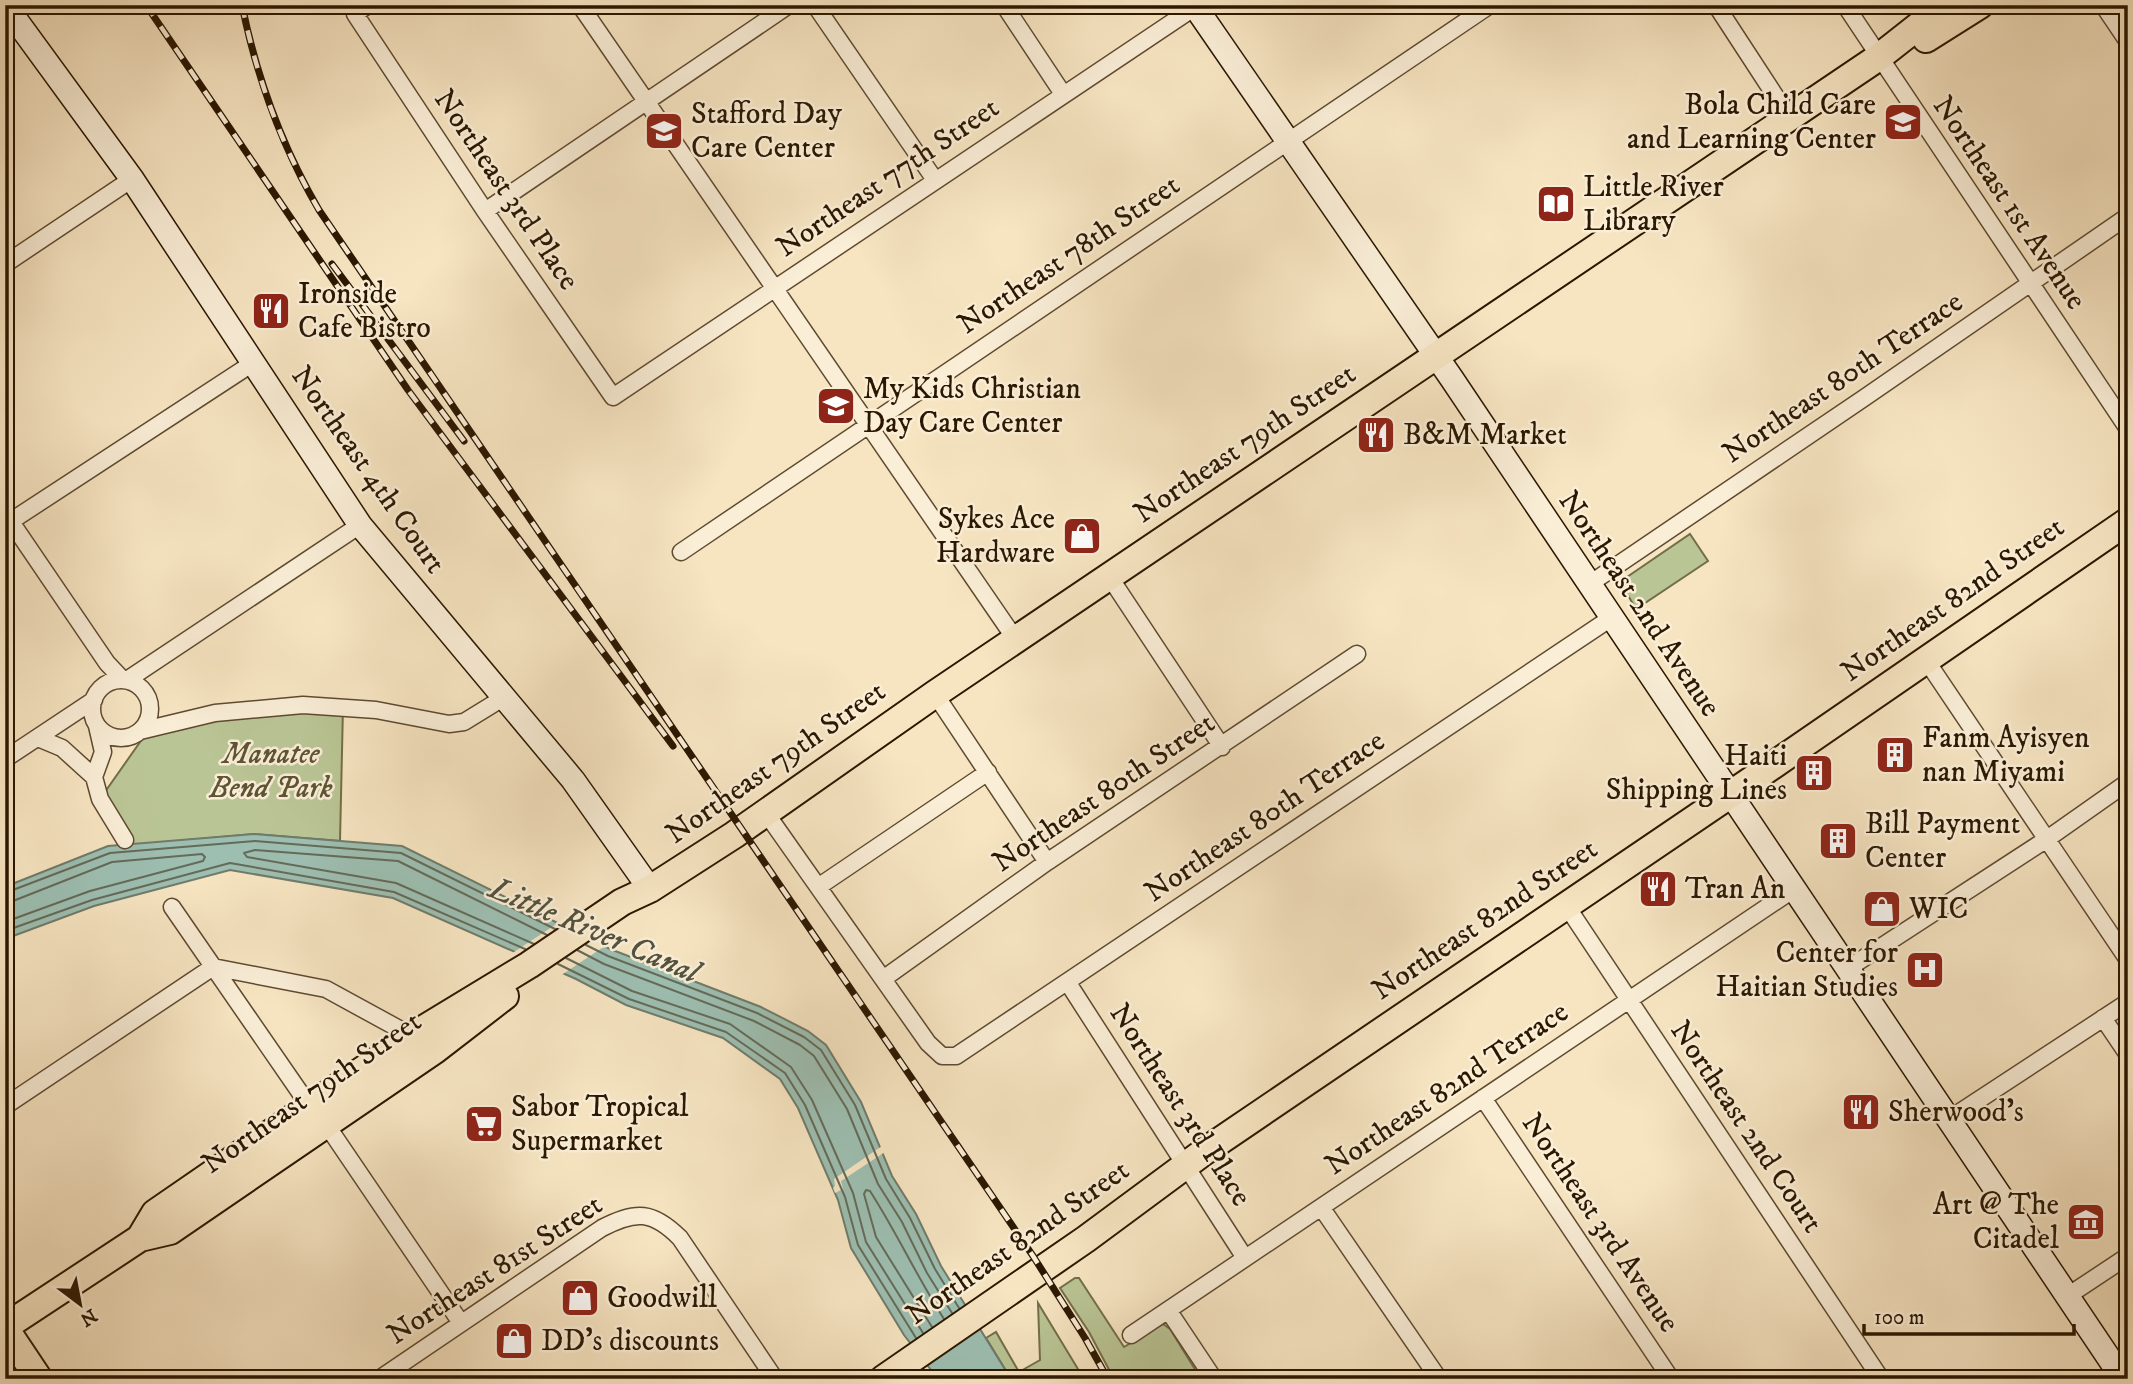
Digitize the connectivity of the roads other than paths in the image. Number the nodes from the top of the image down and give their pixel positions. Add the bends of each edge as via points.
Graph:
1 (580, 5) edge
2 (789, 5) edge
3 (815, 5) edge
4 (1004, 5) edge
5 (1490, 5) edge
6 (1716, 5) edge
7 (1845, 5) edge
8 (1945, 5) edge
9 (1980, 5) edge
10 (2103, 5) edge
11 (5, 6) edge
12 (1195, 6) edge
13 (362, 10) edge
14 (2128, 42) edge
15 (1879, 57) junction
16 (1063, 94) junction
17 (646, 102) junction
18 (1789, 117) junction
19 (1287, 141) junction
20 (132, 179) junction
21 (935, 180) junction
22 (485, 211) junction
23 (2128, 216) edge
24 (5, 264) edge
25 (2030, 285) junction
26 (774, 289) junction
27 (1435, 355) junction
28 (253, 363) junction
29 (613, 397) joint
30 (867, 425) junction
31 (2128, 429) edge
32 (7, 520) edge
33 (2128, 521) edge
34 (360, 525) junction
35 (681, 552) dead end
36 (1109, 576) junction
37 (1588, 585) junction
38 (1611, 618) junction
39 (1016, 640) junction
40 (1357, 654) dead end
41 (1926, 660) junction
42 (107, 663) junction
43 (146, 667) junction
44 (125, 680) junction
45 (97, 694) junction
46 (935, 694) junction
47 (503, 698) junction
48 (147, 699) junction
49 (71, 716) junction
50 (177, 722) junction
51 (96, 723) junction
52 (132, 734) junction
53 (38, 738) junction
54 (1222, 747) junction
55 (103, 752) junction
56 (5, 759) edge
57 (988, 772) junction
58 (94, 777) junction
59 (2128, 782) edge
60 (1730, 794) junction
61 (766, 813) junction
62 (2047, 839) junction
63 (125, 840) dead end
64 (1047, 862) junction
65 (818, 887) junction
66 (650, 889) junction
67 (1794, 889) junction
68 (1566, 905) junction
69 (172, 908) dead end
70 (2128, 960) edge
71 (213, 967) junction
72 (535, 967) junction
73 (1847, 970) junction
74 (883, 979) junction
75 (1068, 983) junction
76 (1629, 1001) junction
77 (2128, 1002) edge
78 (2103, 1018) junction
79 (412, 1036) junction
80 (2128, 1055) edge
81 (1483, 1098) junction
82 (5, 1106) edge
83 (318, 1116) junction
84 (1948, 1120) junction
85 (1185, 1164) junction
86 (1321, 1208) junction
87 (2128, 1256) edge
88 (1245, 1258) junction
89 (2066, 1297) junction
90 (1168, 1310) junction
91 (461, 1323) junction
92 (5, 1327) edge
93 (1131, 1335) dead end
94 (39, 1379) edge
95 (379, 1379) edge
96 (775, 1379) edge
97 (883, 1379) edge
98 (1214, 1379) edge
99 (1439, 1379) edge
100 (1671, 1379) edge
101 (1881, 1379) edge
102 (2123, 1379) edge

1 - 17 street
2 - 17 street
3 - 21 street
4 - 16 street
5 - 19 street, Northeast 78th Street
6 - 18 street
7 - 15 street, Northeast 1st Avenue
8 - 15 main road, Northeast 79th Street
9 - 15 main road, Northeast 79th Street via 1917,44
10 - 14 street
11 - 20 main road, Northeast 4th Court
12 - 16 street, Northeast 77th Street
12 - 19 main road, Northeast 2nd Avenue
13 - 22 street, Northeast 3rd Place
15 - 18 main road, Northeast 79th Street
15 - 25 street, Northeast 1st Avenue
16 - 21 street, Northeast 77th Street
17 - 22 street
17 - 26 street
18 - 27 main road, Northeast 79th Street
19 - 27 main road, Northeast 2nd Avenue
19 - 30 street, Northeast 78th Street
20 - 24 street
20 - 28 main road, Northeast 4th Court
21 - 26 street, Northeast 77th Street
22 - 29 street, Northeast 3rd Place
23 - 25 street, Northeast 80th Terrace
25 - 31 street, Northeast 1st Avenue
25 - 37 street, Northeast 80th Terrace
26 - 29 street, Northeast 77th Street
26 - 30 street
27 - 36 main road, Northeast 79th Street
27 - 37 main road, Northeast 2nd Avenue
28 - 32 street
28 - 34 main road, Northeast 4th Court
30 - 35 street, Northeast 78th Street
30 - 39 street
32 - 42 street
33 - 41 main road, Northeast 82nd Street
34 - 43 street
34 - 47 main road, Northeast 4th Court
36 - 39 main road, Northeast 79th Street
36 - 54 street
37 - 38 main road, Northeast 2nd Avenue
38 - 60 main road, Northeast 2nd Avenue
38 - 75 street, Northeast 80th Terrace
39 - 46 main road, Northeast 79th Street
40 - 54 street, Northeast 80th Street
41 - 60 main road, Northeast 82nd Street
41 - 62 street
42 - 44 street
42 - 45 street
43 - 44 street
43 - 48 street
44 - 45 street via 108,683
44 - 48 street via 135,683
45 - 49 street
45 - 51 street via 92,707
46 - 57 street
46 - 61 main road, Northeast 79th Street
47 - 50 street via 464,722 449,724 376,710 303,705 215,713
47 - 66 main road, Northeast 4th Court via 583,793
48 - 50 street
48 - 52 street via 149,715
49 - 51 street
49 - 53 street
50 - 52 street
51 - 52 street via 114,737
51 - 55 street
52 - 55 street
53 - 56 street
53 - 58 street via 62,748
54 - 64 street, Northeast 80th Street
55 - 58 street
57 - 64 street
57 - 65 street
58 - 63 street via 100,799
59 - 62 street
60 - 67 main road, Northeast 2nd Avenue
60 - 68 main road, Northeast 82nd Street
61 - 65 street
61 - 66 main road, Northeast 79th Street
62 - 70 street
62 - 73 street
64 - 74 street, Northeast 80th Street
65 - 74 street
66 - 72 main road, Northeast 79th Street via 622,902
67 - 73 main road, Northeast 2nd Avenue
67 - 76 street, Northeast 82nd Terrace
68 - 76 street, Northeast 2nd Court
68 - 85 main road, Northeast 82nd Street
69 - 71 street
71 - 79 street via 326,989
71 - 82 street
71 - 83 street
72 - 79 main road, Northeast 79th Street
72 - 83 main road, Northeast 79th Street via 435,1050
73 - 84 main road, Northeast 2nd Avenue
74 - 75 street, Northeast 80th Terrace via 928,1043 947,1057 962,1054
75 - 85 street, Northeast 3rd Place
76 - 81 street, Northeast 82nd Terrace
76 - 101 street, Northeast 2nd Court
77 - 78 street
78 - 80 street
78 - 84 street
79 - 83 main road, Northeast 79th Street
81 - 86 street, Northeast 82nd Terrace
81 - 100 street, Northeast 3rd Avenue
83 - 91 street
83 - 92 main road, Northeast 79th Street via 155,1213 140,1238
84 - 89 main road, Northeast 2nd Avenue
85 - 88 street, Northeast 3rd Place
85 - 97 main road, Northeast 82nd Street via 1086,1239
86 - 88 street, Northeast 82nd Terrace
86 - 99 street
87 - 89 street
88 - 90 street, Northeast 82nd Terrace
89 - 102 main road, Northeast 2nd Avenue
90 - 93 street, Northeast 82nd Terrace
90 - 98 street
91 - 95 street, Northeast 81st Street
91 - 96 street, Northeast 81st Street via 602,1228 643,1214 660,1220 680,1238
92 - 94 main road

